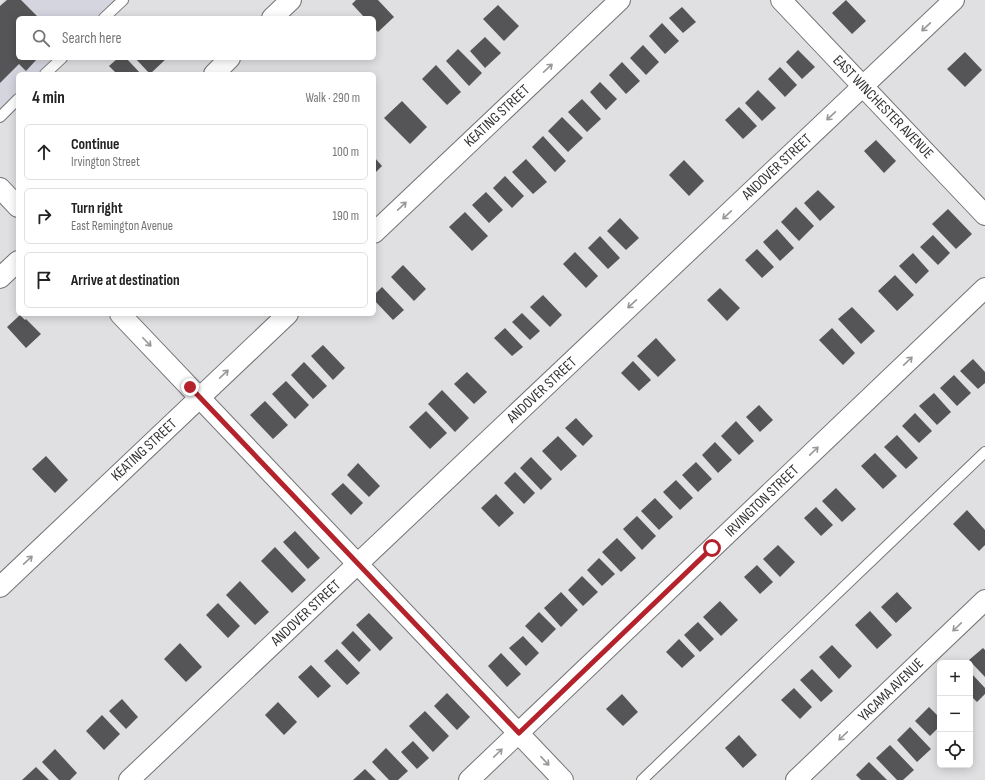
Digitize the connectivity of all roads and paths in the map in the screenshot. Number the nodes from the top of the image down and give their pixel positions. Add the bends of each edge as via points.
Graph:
1 (123, 0) edge
2 (291, 0) edge
3 (620, 0) edge
4 (781, 0) edge
5 (954, 0) edge
6 (106, 16) edge
7 (274, 16) edge
8 (60, 60) edge
9 (228, 60) edge
10 (47, 72) edge
11 (216, 72) edge
12 (863, 86) junction
13 (16, 102) edge
14 (0, 116) edge
15 (0, 188) edge
16 (16, 205) edge
17 (985, 215) edge
18 (376, 231) edge
19 (16, 263) edge
20 (0, 278) edge
21 (985, 288) edge
22 (122, 316) edge
23 (286, 316) edge
24 (200, 398) junction
25 (985, 452) edge
26 (358, 563) junction
27 (0, 587) edge
28 (985, 600) edge
29 (519, 733) junction
30 (129, 780) edge
31 (469, 780) edge
32 (563, 780) edge
33 (642, 780) edge
34 (796, 780) edge

1 - 6 lane
2 - 7 street
18 -> 3 street, KEATING STREET
4 - 12 street, EAST WINCHESTER AVENUE
5 -> 12 street, ANDOVER STREET
8 - 10 lane
9 - 11 street
12 - 17 street, EAST WINCHESTER AVENUE
12 -> 26 street, ANDOVER STREET
13 - 14 lane
15 - 16 street
19 - 20 street
29 -> 21 street, IRVINGTON STREET
22 -> 24 street
24 -> 23 street, KEATING STREET
24 - 26 street
27 -> 24 street, KEATING STREET
25 - 33 lane
26 - 29 street
26 - 30 street, ANDOVER STREET
28 -> 34 street, YACAMA AVENUE
31 -> 29 street, IRVINGTON STREET
29 -> 32 street

